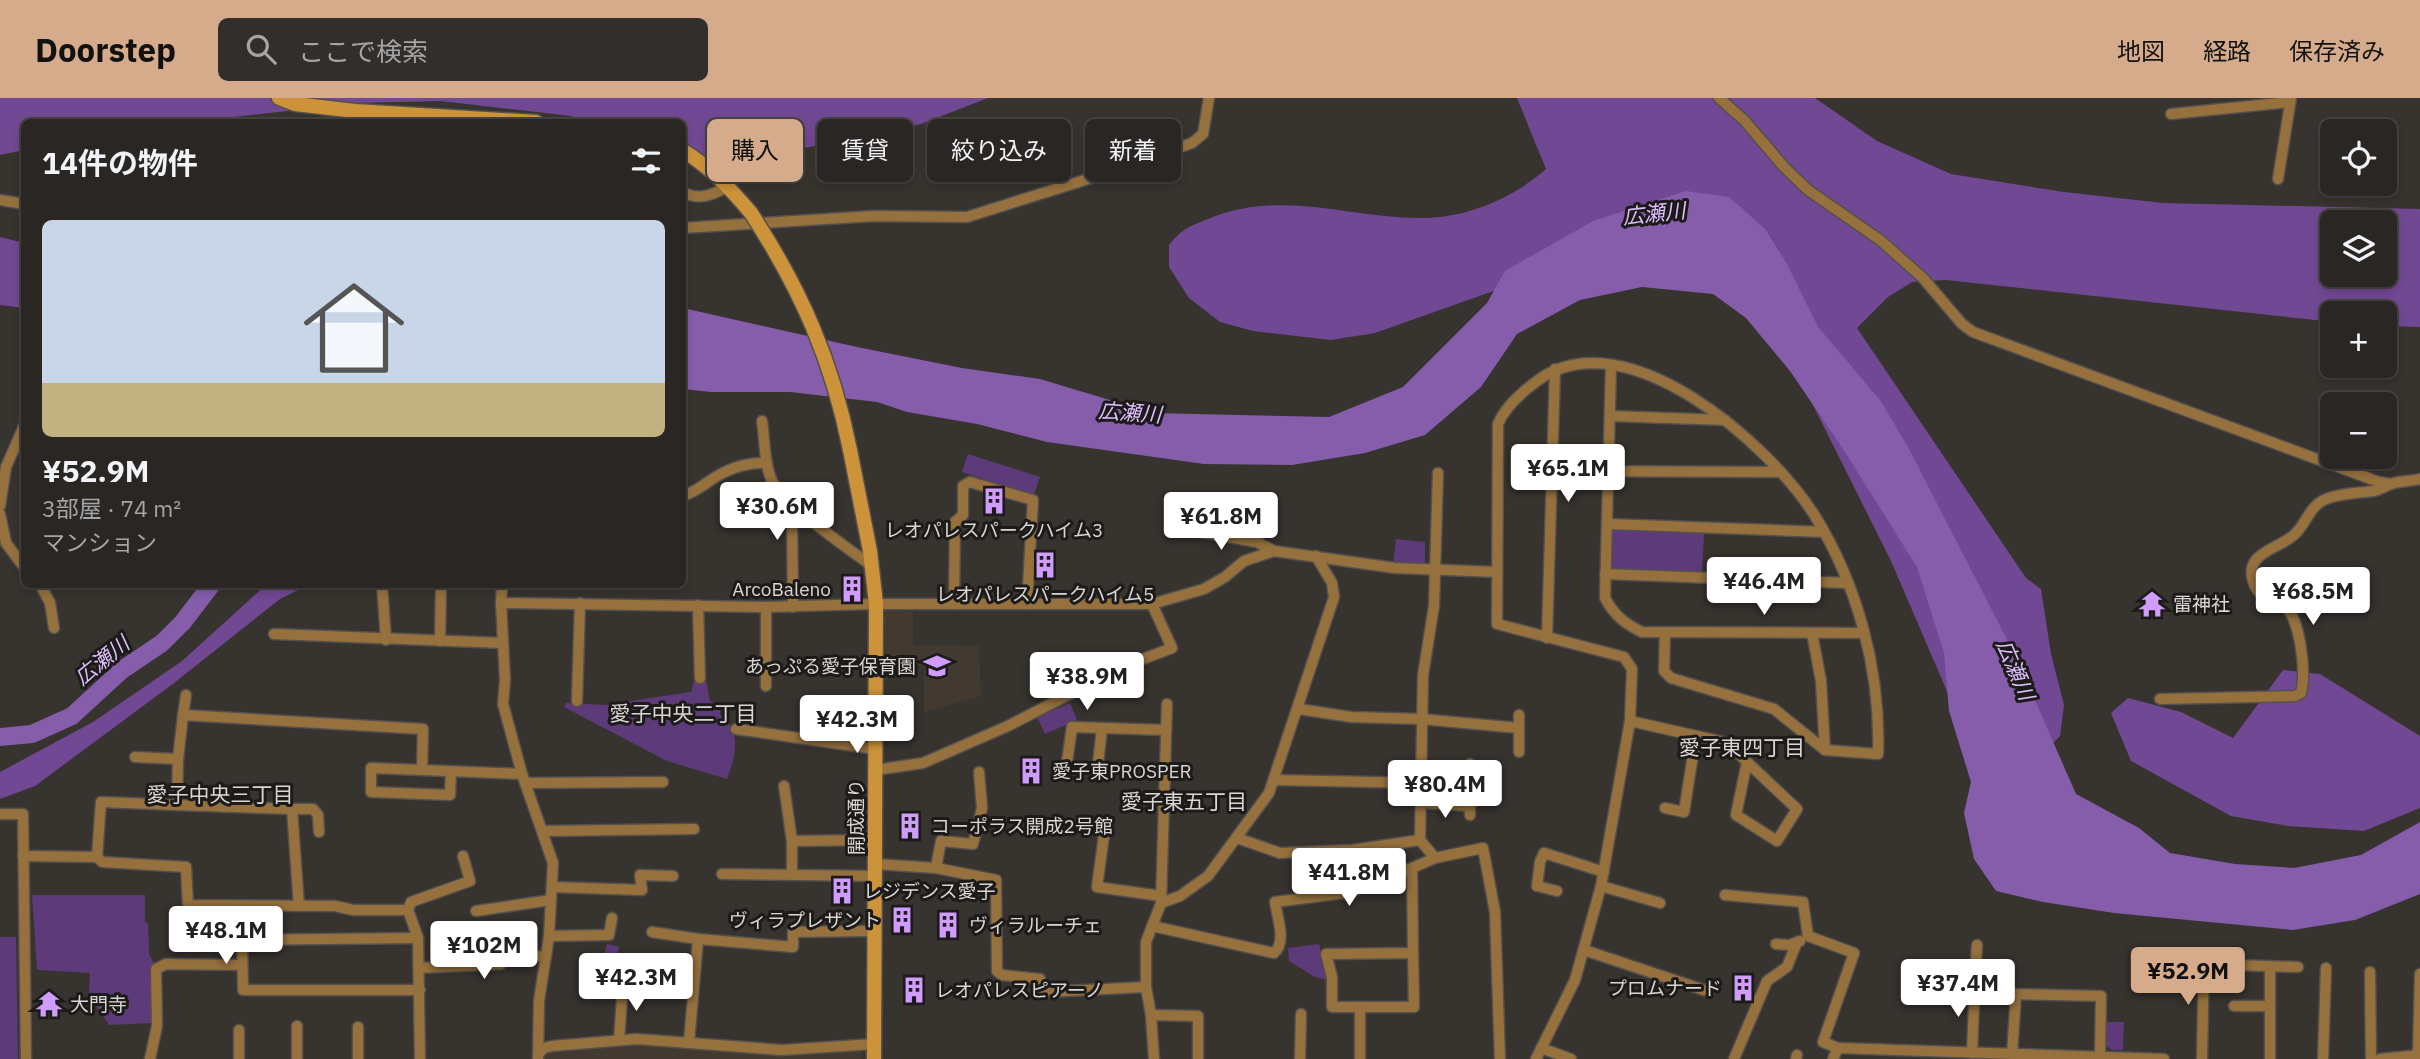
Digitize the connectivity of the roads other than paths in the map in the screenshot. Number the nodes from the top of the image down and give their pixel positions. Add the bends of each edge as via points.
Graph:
1 (279, 98) edge
2 (1209, 98) edge
3 (1718, 98) edge
4 (2291, 100) edge
5 (2171, 114) dead end
6 (451, 119) edge
7 (686, 152) edge
8 (2278, 179) dead end
9 (729, 186) junction
10 (686, 194) edge
11 (0, 200) edge
12 (21, 204) edge
13 (686, 228) edge
14 (1611, 365) junction
15 (1555, 369) junction
16 (1610, 416) junction
17 (1725, 420) junction
18 (762, 421) dead end
19 (21, 433) edge
20 (767, 463) junction
21 (1554, 471) junction
22 (1609, 471) junction
23 (1782, 472) junction
24 (1438, 474) dead end
25 (2420, 479) edge
26 (2391, 484) junction
27 (686, 495) edge
28 (0, 506) edge
29 (1190, 506) dead end
30 (0, 514) edge
31 (811, 519) junction
32 (1608, 524) junction
33 (1824, 532) junction
34 (1274, 551) junction
35 (1316, 556) junction
36 (21, 563) edge
37 (872, 566) junction
38 (1434, 571) junction
39 (1497, 572) junction
40 (1605, 574) junction
41 (1848, 583) junction
42 (42, 588) edge
43 (382, 588) edge
44 (441, 588) edge
45 (502, 588) edge
46 (501, 603) junction
47 (580, 603) junction
48 (876, 604) junction
49 (954, 604) junction
50 (1027, 604) junction
51 (1152, 604) junction
52 (698, 605) junction
53 (766, 607) junction
54 (793, 607) junction
55 (54, 628) dead end
56 (1665, 633) junction
57 (1812, 633) junction
58 (1864, 633) junction
59 (274, 634) dead end
60 (1547, 638) junction
61 (386, 640) junction
62 (440, 641) junction
63 (503, 643) junction
64 (700, 678) dead end
65 (766, 686) dead end
66 (186, 695) dead end
67 (2160, 699) dead end
68 (577, 701) dead end
69 (1167, 704) dead end
70 (1298, 709) junction
71 (183, 715) junction
72 (1519, 715) dead end
73 (1421, 719) junction
74 (1630, 721) junction
75 (1102, 728) junction
76 (1519, 728) junction
77 (736, 729) dead end
78 (1166, 730) junction
79 (1696, 736) junction
80 (875, 749) junction
81 (1825, 750) junction
82 (1519, 752) dead end
83 (135, 757) dead end
84 (178, 759) junction
85 (1747, 762) junction
86 (1470, 764) dead end
87 (1066, 769) dead end
88 (417, 770) junction
89 (875, 770) junction
90 (451, 772) junction
91 (979, 772) dead end
92 (1097, 773) dead end
93 (523, 779) junction
94 (1274, 780) junction
95 (663, 782) dead end
96 (1421, 783) junction
97 (784, 786) dead end
98 (410, 793) junction
99 (1421, 803) junction
100 (177, 805) junction
101 (1665, 808) dead end
102 (292, 809) junction
103 (0, 814) edge
104 (1105, 828) dead end
105 (694, 829) dead end
106 (543, 831) junction
107 (319, 832) dead end
108 (1237, 838) junction
109 (875, 840) junction
110 (1420, 840) junction
111 (792, 841) junction
112 (23, 856) junction
113 (463, 856) dead end
114 (97, 857) junction
115 (1435, 858) junction
116 (936, 868) junction
117 (1412, 868) junction
118 (875, 870) junction
119 (1604, 872) junction
120 (722, 874) dead end
121 (792, 875) junction
122 (673, 876) dead end
123 (1601, 886) junction
124 (552, 887) junction
125 (1557, 891) dead end
126 (1725, 895) dead end
127 (551, 900) junction
128 (1161, 900) junction
129 (1660, 902) dead end
130 (299, 906) junction
131 (408, 910) junction
132 (476, 911) dead end
133 (612, 918) dead end
134 (1152, 926) junction
135 (874, 931) junction
136 (652, 932) dead end
137 (548, 936) junction
138 (1808, 936) junction
139 (418, 938) junction
140 (698, 939) junction
141 (1797, 942) junction
142 (1776, 944) dead end
143 (1977, 945) dead end
144 (1584, 950) junction
145 (1413, 953) junction
146 (2204, 956) dead end
147 (544, 957) junction
148 (241, 965) junction
149 (2234, 965) dead end
150 (2270, 966) junction
151 (2298, 967) dead end
152 (420, 968) junction
153 (2326, 968) dead end
154 (2370, 972) dead end
155 (2420, 974) edge
156 (1952, 977) dead end
157 (1975, 978) junction
158 (622, 984) dead end
159 (1146, 987) junction
160 (420, 990) junction
161 (1704, 990) dead end
162 (2235, 1006) dead end
163 (2270, 1006) junction
164 (1360, 1007) junction
165 (1301, 1014) dead end
166 (1152, 1015) junction
167 (297, 1026) dead end
168 (358, 1027) dead end
169 (239, 1030) dead end
170 (619, 1040) junction
171 (689, 1043) junction
172 (875, 1052) edge
173 (1972, 1053) junction
174 (1538, 1054) edge
175 (1835, 1054) edge
176 (2012, 1055) junction
177 (2419, 1055) edge
178 (538, 1056) edge
179 (1991, 1056) edge
180 (2029, 1057) edge
181 (2094, 1058) edge
182 (26, 1059) edge
183 (150, 1059) edge
184 (239, 1059) edge
185 (297, 1059) edge
186 (358, 1059) edge
187 (419, 1059) edge
188 (1154, 1059) edge
189 (1198, 1059) edge
190 (1300, 1059) edge
191 (1360, 1059) edge
192 (1500, 1059) edge
193 (1571, 1059) edge
194 (1734, 1059) edge
195 (2164, 1059) edge
196 (2202, 1059) edge
197 (2270, 1059) edge
198 (2323, 1059) edge
199 (2371, 1059) edge
200 (2380, 1059) edge

1 - 6 street via 295,104
2 - 13 street via 1203,134 1192,142 967,217 874,216
3 - 26 street via 1800,183 1898,255 1973,332
4 - 5 street
4 - 8 street
7 - 9 street, 開成通り
9 - 10 street via 708,197
9 - 37 street, 開成通り, bridge via 791,279 817,337 840,403
11 - 12 street
14 - 15 street via 1583,362
14 - 16 street
14 - 17 street via 1660,381
15 - 21 street
15 - 39 street via 1520,395 1499,424
16 - 17 street
16 - 22 street
17 - 23 street
18 - 20 street
19 - 28 street via 6,467
20 - 27 street via 747,462
20 - 31 street via 782,494
21 - 22 street
21 - 60 street
22 - 23 street
22 - 32 street
23 - 33 street
24 - 38 street
25 - 26 street
26 - 67 street via 2319,503 2297,533 2269,548 2253,566 2261,595 2288,608 2297,628 2301,693
29 - 34 street via 1181,529 1257,542
30 - 36 street via 6,542
31 - 37 street
31 - 54 street via 792,520
32 - 33 street
32 - 40 street
33 - 41 street
34 - 35 street
34 - 51 street via 1244,561 1204,589
35 - 38 street
35 - 70 street via 1332,583 1334,597
37 - 48 street, 開成通り
38 - 39 street
38 - 73 street
39 - 60 street via 1497,624
40 - 41 street
40 - 56 street via 1605,598 1615,615 1642,632
41 - 58 street
42 - 55 street
43 - 61 street
44 - 62 street
45 - 46 street
46 - 47 street
46 - 63 street
47 - 52 street
47 - 68 street
48 - 49 street
48 - 54 street
48 - 80 street, 開成通り
49 - 50 street
49 - 50 street via 956,522 963,515 963,486 970,482 1032,500
50 - 51 street
51 - 89 street via 1172,648 1122,667 923,763
52 - 53 street
52 - 64 street
53 - 54 street
53 - 65 street
56 - 57 street
56 - 81 street via 1664,671 1671,678 1774,709
57 - 58 street
57 - 81 street via 1821,681
58 - 81 street via 1875,689 1878,754
59 - 61 street
60 - 74 street via 1624,657 1632,669
61 - 62 street
62 - 63 street
63 - 93 street via 503,704
66 - 71 street
69 - 78 street
70 - 73 street via 1351,717
70 - 94 street
71 - 84 street
71 - 88 street via 423,729
72 - 76 street
73 - 76 street
73 - 96 street
74 - 79 street
74 - 119 street
75 - 78 street
75 - 87 street via 1072,727
75 - 92 street
76 - 82 street
77 - 80 street
78 - 128 street
79 - 85 street via 1728,743
79 - 101 street via 1684,812
80 - 89 street, 開成通り
83 - 84 street
84 - 100 street
85 - 85 street via 1736,815 1777,841 1797,809
86 - 99 street via 1470,811
88 - 90 street
88 - 98 street
88 - 98 street via 371,768 371,792
89 - 109 street, 開成通り
90 - 93 street
90 - 98 street via 450,795
91 - 116 street via 982,808 973,844 942,841
93 - 95 street
93 - 106 street
94 - 96 street
94 - 108 street
96 - 99 street
97 - 111 street
99 - 110 street
100 - 102 street
100 - 114 street via 100,802
102 - 107 street via 318,814
102 - 130 street
103 - 112 street via 23,814
104 - 128 street via 1097,887
105 - 106 street
106 - 124 street via 552,863
108 - 110 street via 1280,853 1352,850
108 - 128 street via 1208,876 1180,896
109 - 111 street
109 - 118 street, 開成通り
110 - 115 street
111 - 121 street
112 - 114 street
112 - 182 street
113 - 131 street via 470,881 411,902
114 - 130 street via 102,862 186,867 188,905
115 - 117 street
115 - 192 street via 1483,849 1495,912
116 - 118 street
116 - 159 street via 996,880 997,971 1002,975 1040,979 1045,992
117 - 134 street via 1352,892 1275,902 1281,942 1274,953
117 - 145 street
118 - 121 street
118 - 135 street, 開成通り
119 - 123 street
119 - 125 street via 1544,853 1537,886
120 - 121 street
122 - 124 street via 640,875 642,890
123 - 129 street
123 - 144 street
124 - 127 street
126 - 138 street via 1802,902
127 - 132 street
127 - 137 street
128 - 134 street
130 - 131 street
131 - 139 street
133 - 137 street via 612,939
134 - 159 street via 1146,942
135 - 140 street via 793,932 793,947
135 - 172 street, 開成通り
136 - 140 street
137 - 147 street
138 - 141 street
138 - 175 street via 1854,953 1823,1042
139 - 148 street via 243,940
139 - 152 street
140 - 171 street
141 - 142 street
141 - 194 street via 1787,967 1767,981
143 - 157 street
144 - 161 street
144 - 174 street via 1575,980
145 - 164 street via 1414,1007
145 - 164 street via 1326,954 1332,1007
146 - 196 street
147 - 152 street via 510,953 501,964
147 - 178 street
148 - 160 street via 243,990
148 - 183 street via 166,964 156,969 157,1026
149 - 150 street
150 - 151 street
150 - 163 street
152 - 160 street
153 - 198 street
154 - 199 street
155 - 177 street
156 - 157 street
157 - 173 street
158 - 170 street
159 - 166 street
160 - 187 street
162 - 163 street
163 - 197 street
164 - 191 street
165 - 190 street
166 - 188 street
166 - 189 street via 1198,1016
167 - 185 street
168 - 186 street
169 - 184 street
170 - 171 street
170 - 178 street via 552,1046
171 - 172 street
173 - 175 street
173 - 179 street
174 - 193 street
176 - 179 street
176 - 180 street
176 - 181 street via 2016,994 2089,995 2101,996
177 - 200 street
180 - 181 street
181 - 195 street

